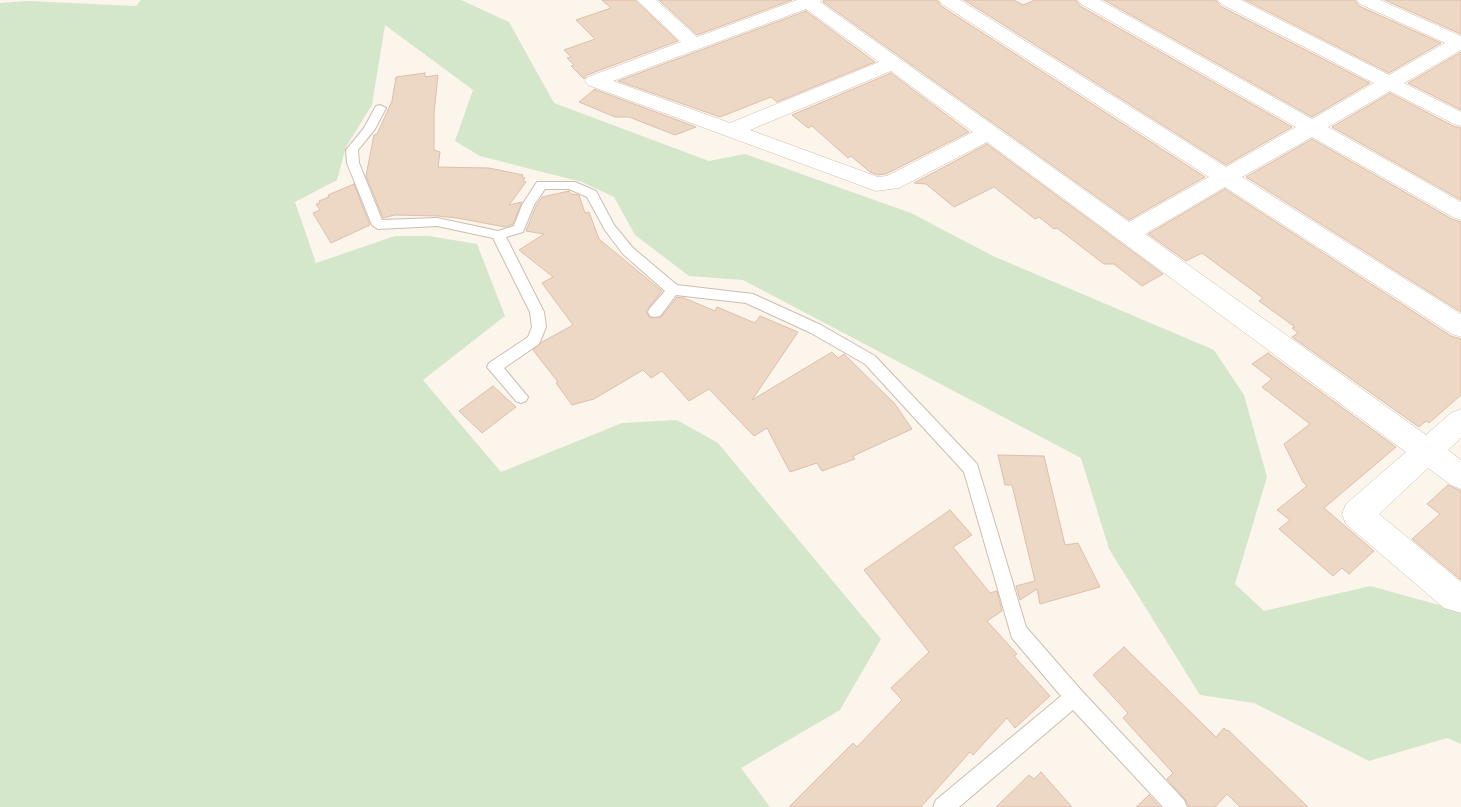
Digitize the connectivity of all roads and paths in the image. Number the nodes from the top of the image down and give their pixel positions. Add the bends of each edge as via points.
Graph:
1 (646, 0) edge
2 (948, 0) edge
3 (1087, 0) edge
4 (1227, 0) edge
5 (1366, 0) edge
6 (811, 1) edge
7 (1460, 43) edge
8 (694, 44) junction
9 (894, 64) junction
10 (1388, 82) junction
11 (380, 108) dead end
12 (1461, 120) edge
13 (1312, 128) junction
14 (732, 130) junction
15 (989, 132) junction
16 (1224, 177) junction
17 (1461, 212) edge
18 (1128, 233) junction
19 (498, 235) junction
20 (673, 290) junction
21 (655, 312) dead end
22 (1461, 327) edge
23 (521, 397) dead end
24 (1461, 421) edge
25 (1427, 451) junction
26 (1461, 476) edge
27 (1461, 598) edge
28 (1074, 697) junction
29 (943, 807) edge
30 (1177, 807) edge

1 - 8 street
2 - 16 street
3 - 13 street
4 - 10 street
5 - 7 street
6 - 8 street
6 - 9 street
7 - 10 street
8 - 14 street via 596,81
9 - 14 street
9 - 15 street
10 - 12 street
10 - 13 street
11 - 19 lane via 352,150 353,163 378,225 437,222
13 - 16 street
13 - 17 street
14 - 15 street via 876,184 891,183
15 - 18 street
16 - 18 street
16 - 22 street
18 - 25 street
19 - 20 lane via 519,229 528,205 541,185 571,185 592,194 609,226 628,251
19 - 23 lane via 537,312 539,327 534,340 494,367
20 - 21 lane
20 - 28 lane via 748,298 816,329 870,360 971,469 1018,632
24 - 25 street
25 - 26 street
25 - 27 street via 1357,514 1455,597
28 - 29 lane
28 - 30 lane

